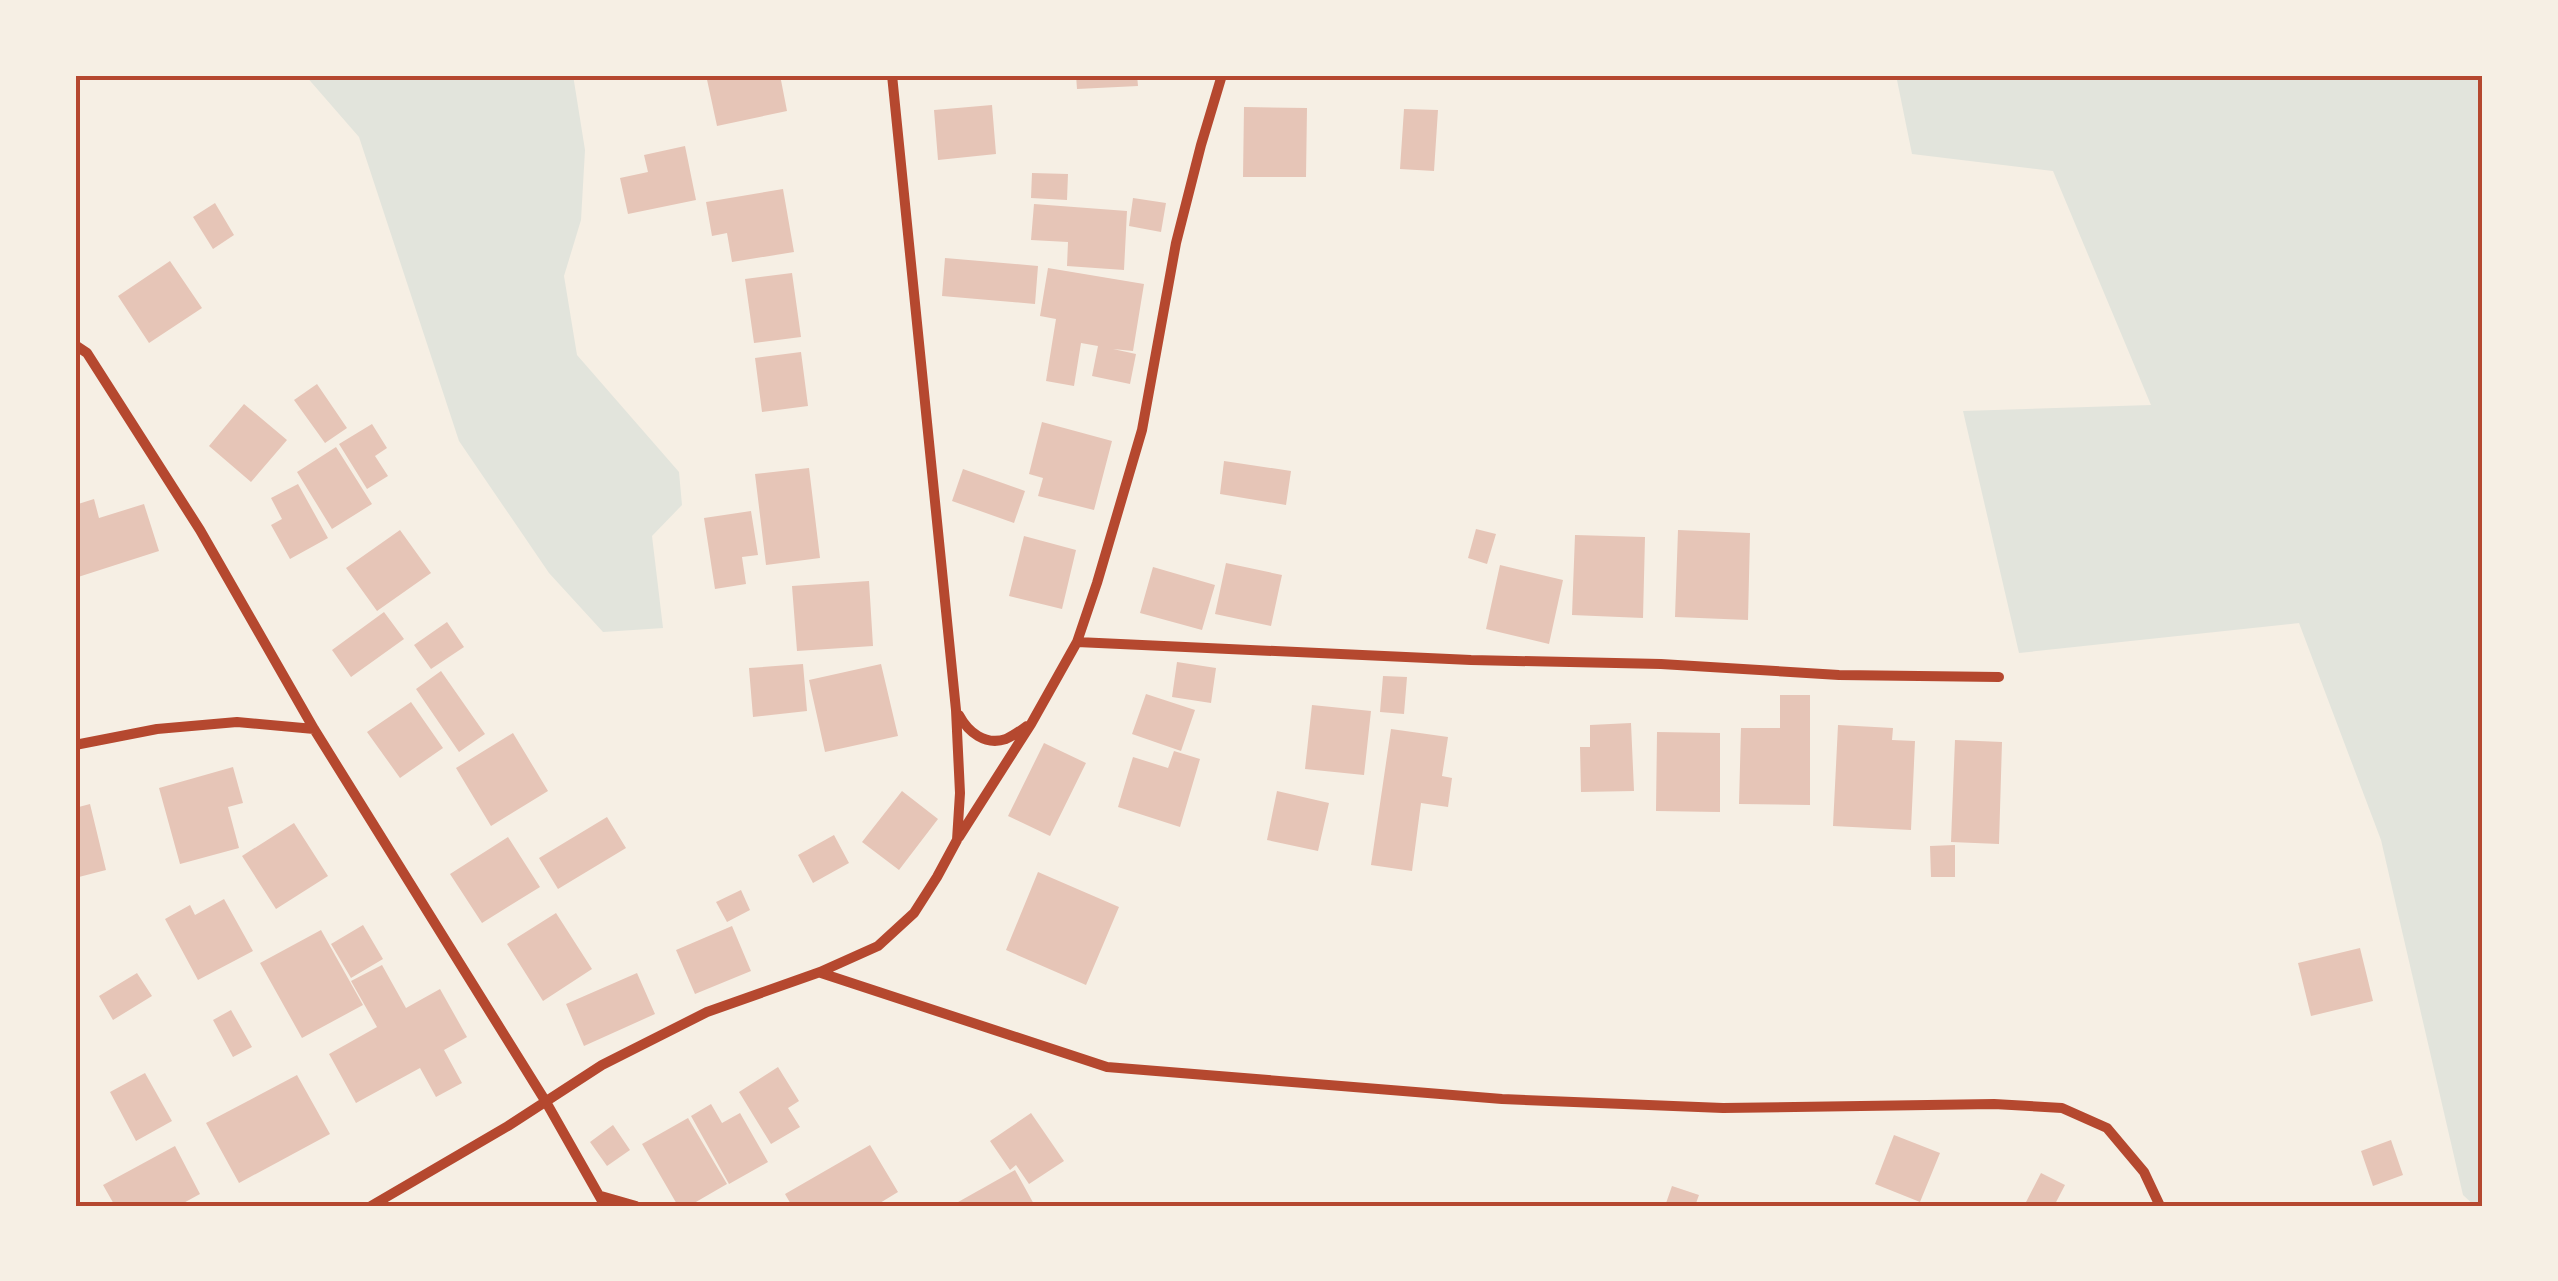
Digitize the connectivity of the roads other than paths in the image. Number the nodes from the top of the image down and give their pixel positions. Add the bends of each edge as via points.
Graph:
1 (892, 75) edge
2 (1222, 75) edge
3 (75, 345) edge
4 (1077, 642) junction
5 (1999, 677) dead end
6 (956, 710) junction
7 (1031, 724) junction
8 (314, 730) junction
9 (75, 746) edge
10 (957, 840) junction
11 (820, 972) junction
12 (546, 1102) junction
13 (603, 1201) edge
14 (371, 1206) edge
15 (636, 1206) edge
16 (2160, 1206) edge

1 - 6 street
2 - 4 street via 1176,243 1142,430
3 - 8 street via 87,353 200,530
4 - 5 street
4 - 7 street
6 - 7 street via 981,738 1004,740
6 - 10 street
7 - 10 street
8 - 9 street via 237,722
8 - 12 street
10 - 11 street via 914,913 878,946
11 - 12 street via 707,1012
11 - 16 street via 1107,1067 1502,1099 1723,1108 2062,1108 2108,1128 2144,1172
12 - 13 street
12 - 14 street
13 - 15 street

